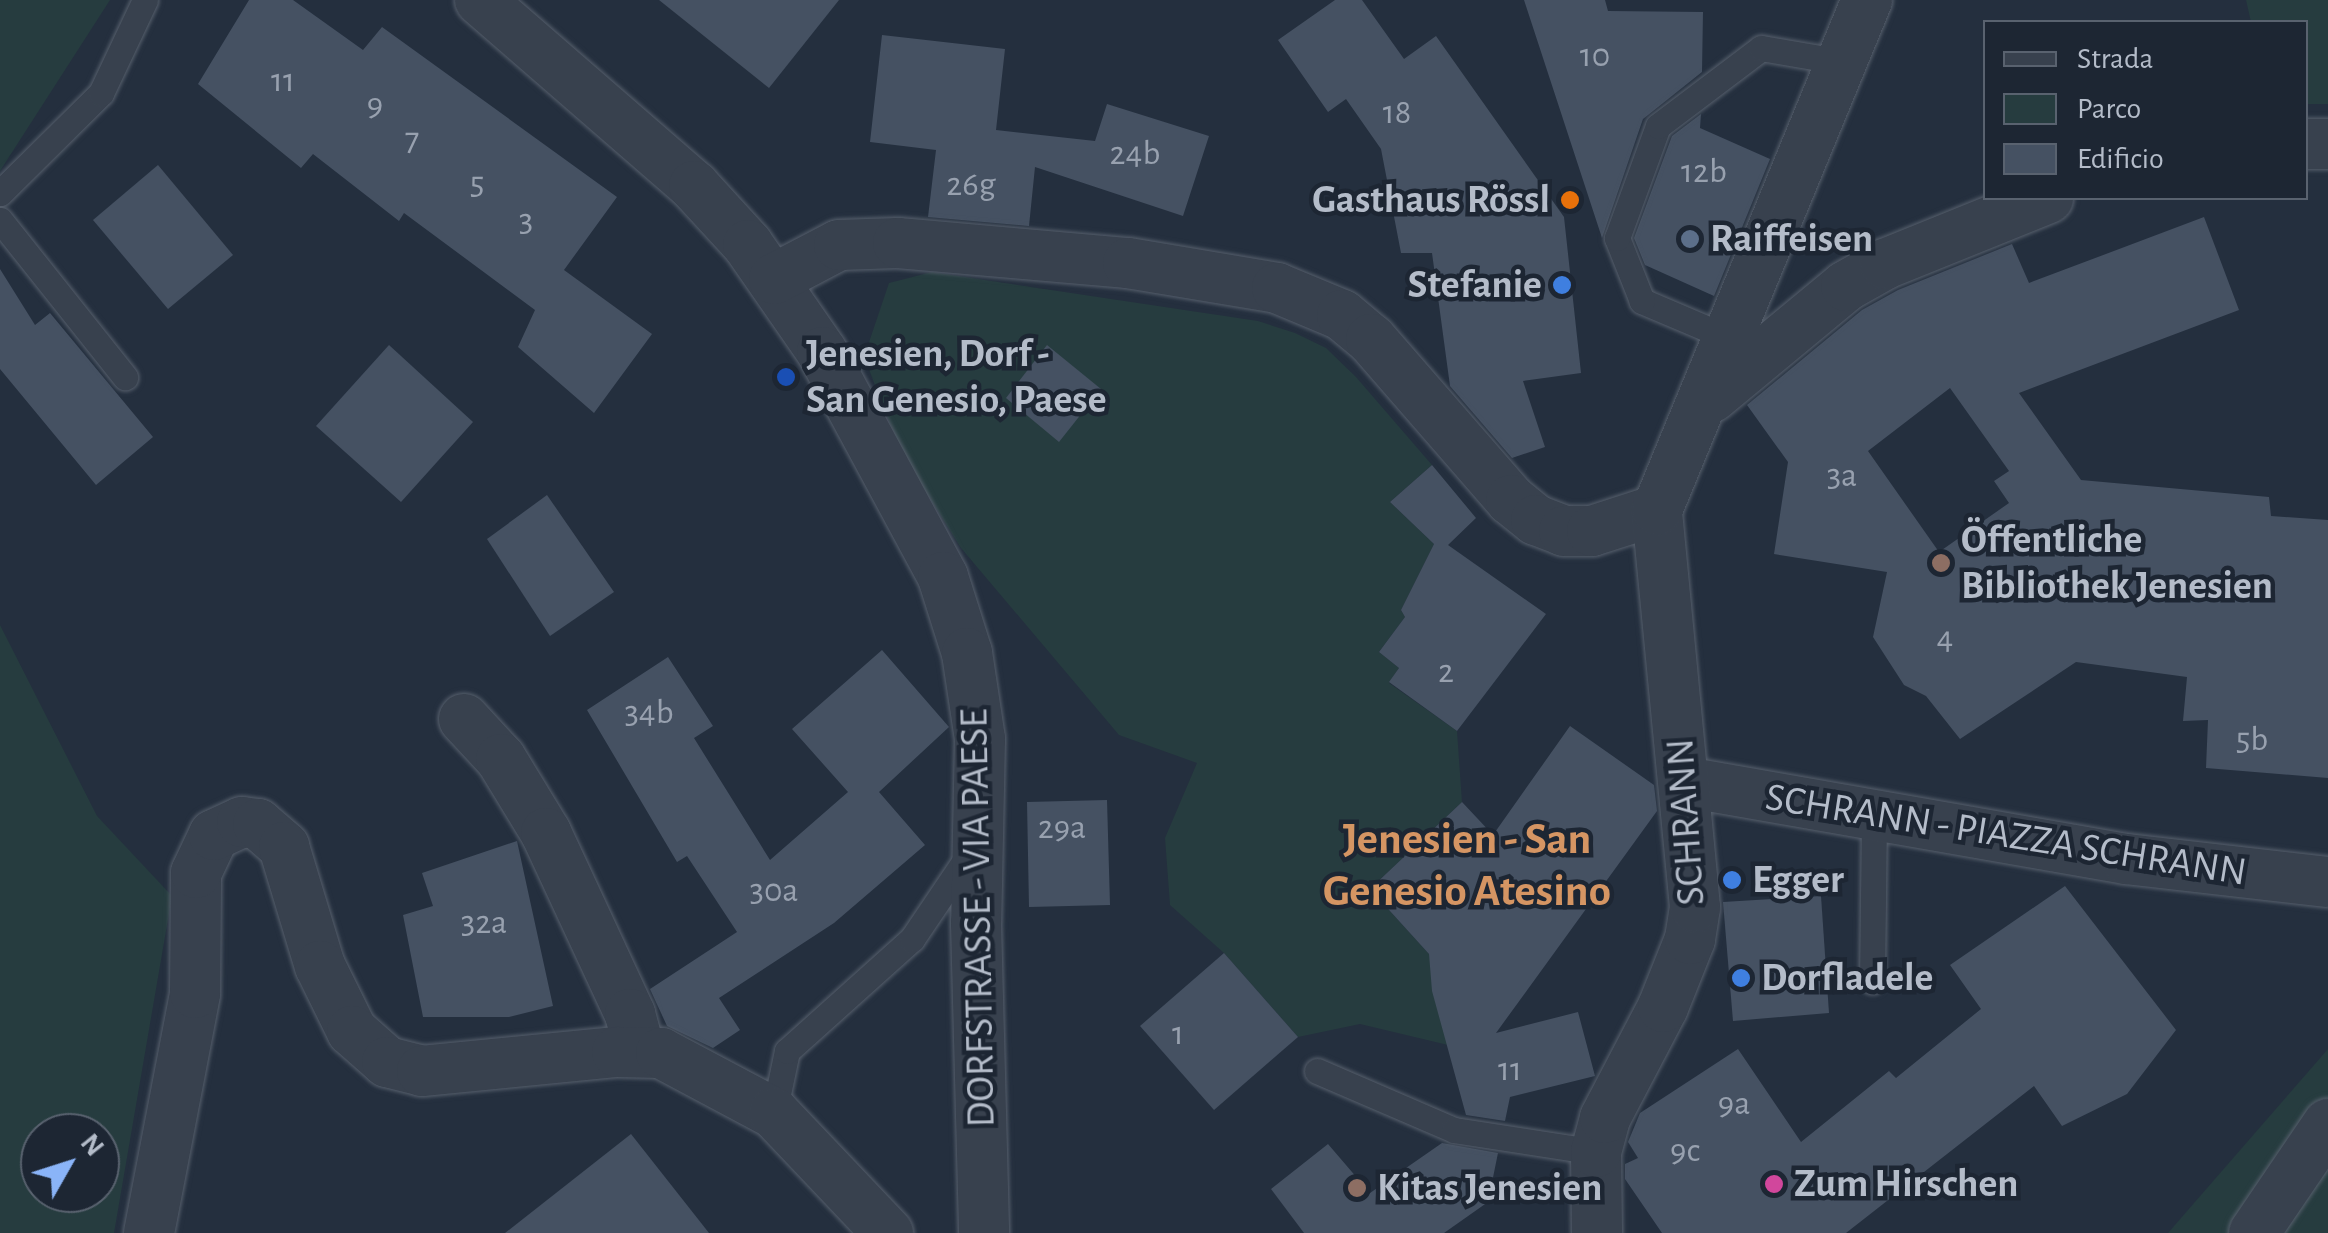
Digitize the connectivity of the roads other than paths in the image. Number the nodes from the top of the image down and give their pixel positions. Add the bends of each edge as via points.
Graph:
1 (145, 0) edge
2 (480, 0) edge
3 (1867, 0) edge
4 (1843, 62) junction
5 (0, 193) edge
6 (2043, 200) edge
7 (0, 220) edge
8 (774, 278) junction
9 (1729, 338) junction
10 (125, 376) dead end
11 (1701, 408) junction
12 (1657, 510) junction
13 (464, 718) dead end
14 (1685, 782) junction
15 (1874, 816) junction
16 (979, 840) junction
17 (2328, 882) edge
18 (1872, 980) dead end
19 (640, 1051) junction
20 (1317, 1071) dead end
21 (774, 1114) junction
22 (2328, 1124) edge
23 (1596, 1152) junction
24 (148, 1233) edge
25 (888, 1233) edge
26 (984, 1233) edge
27 (1596, 1233) edge
28 (2254, 1233) edge

1 - 5 lane via 101,93
2 - 8 street, DORFSTRASSE - VIA PAESE via 694,186
3 - 4 street
4 - 9 street
4 - 9 lane via 1761,48 1658,126 1617,238 1642,301
6 - 11 street via 1846,286
7 - 10 lane
8 - 12 street via 839,245 898,243 1128,263 1277,288 1342,315 1371,340 1536,520 1564,531 1592,531
8 - 16 street, DORFSTRASSE - VIA PAESE via 822,352 943,577 976,698
9 - 11 street
11 - 12 street
12 - 14 street, SCHRANN
13 - 19 street via 502,759 538,819 630,1014
14 - 15 street, SCHRANN - PIAZZA SCHRANN
14 - 23 street, SCHRANN via 1695,907 1690,938 1663,1006 1616,1092
15 - 17 street, SCHRANN - PIAZZA SCHRANN via 2126,859
15 - 18 lane
16 - 21 lane via 912,939 787,1051
16 - 26 street, DORFSTRASSE - VIA PAESE
19 - 21 street via 711,1075
19 - 24 street via 422,1071 386,1062 352,1031 320,966 284,848 258,824 227,825 202,850 196,873 194,993
20 - 23 lane via 1454,1130
21 - 25 street
22 - 28 street
23 - 27 street, SCHRANN

